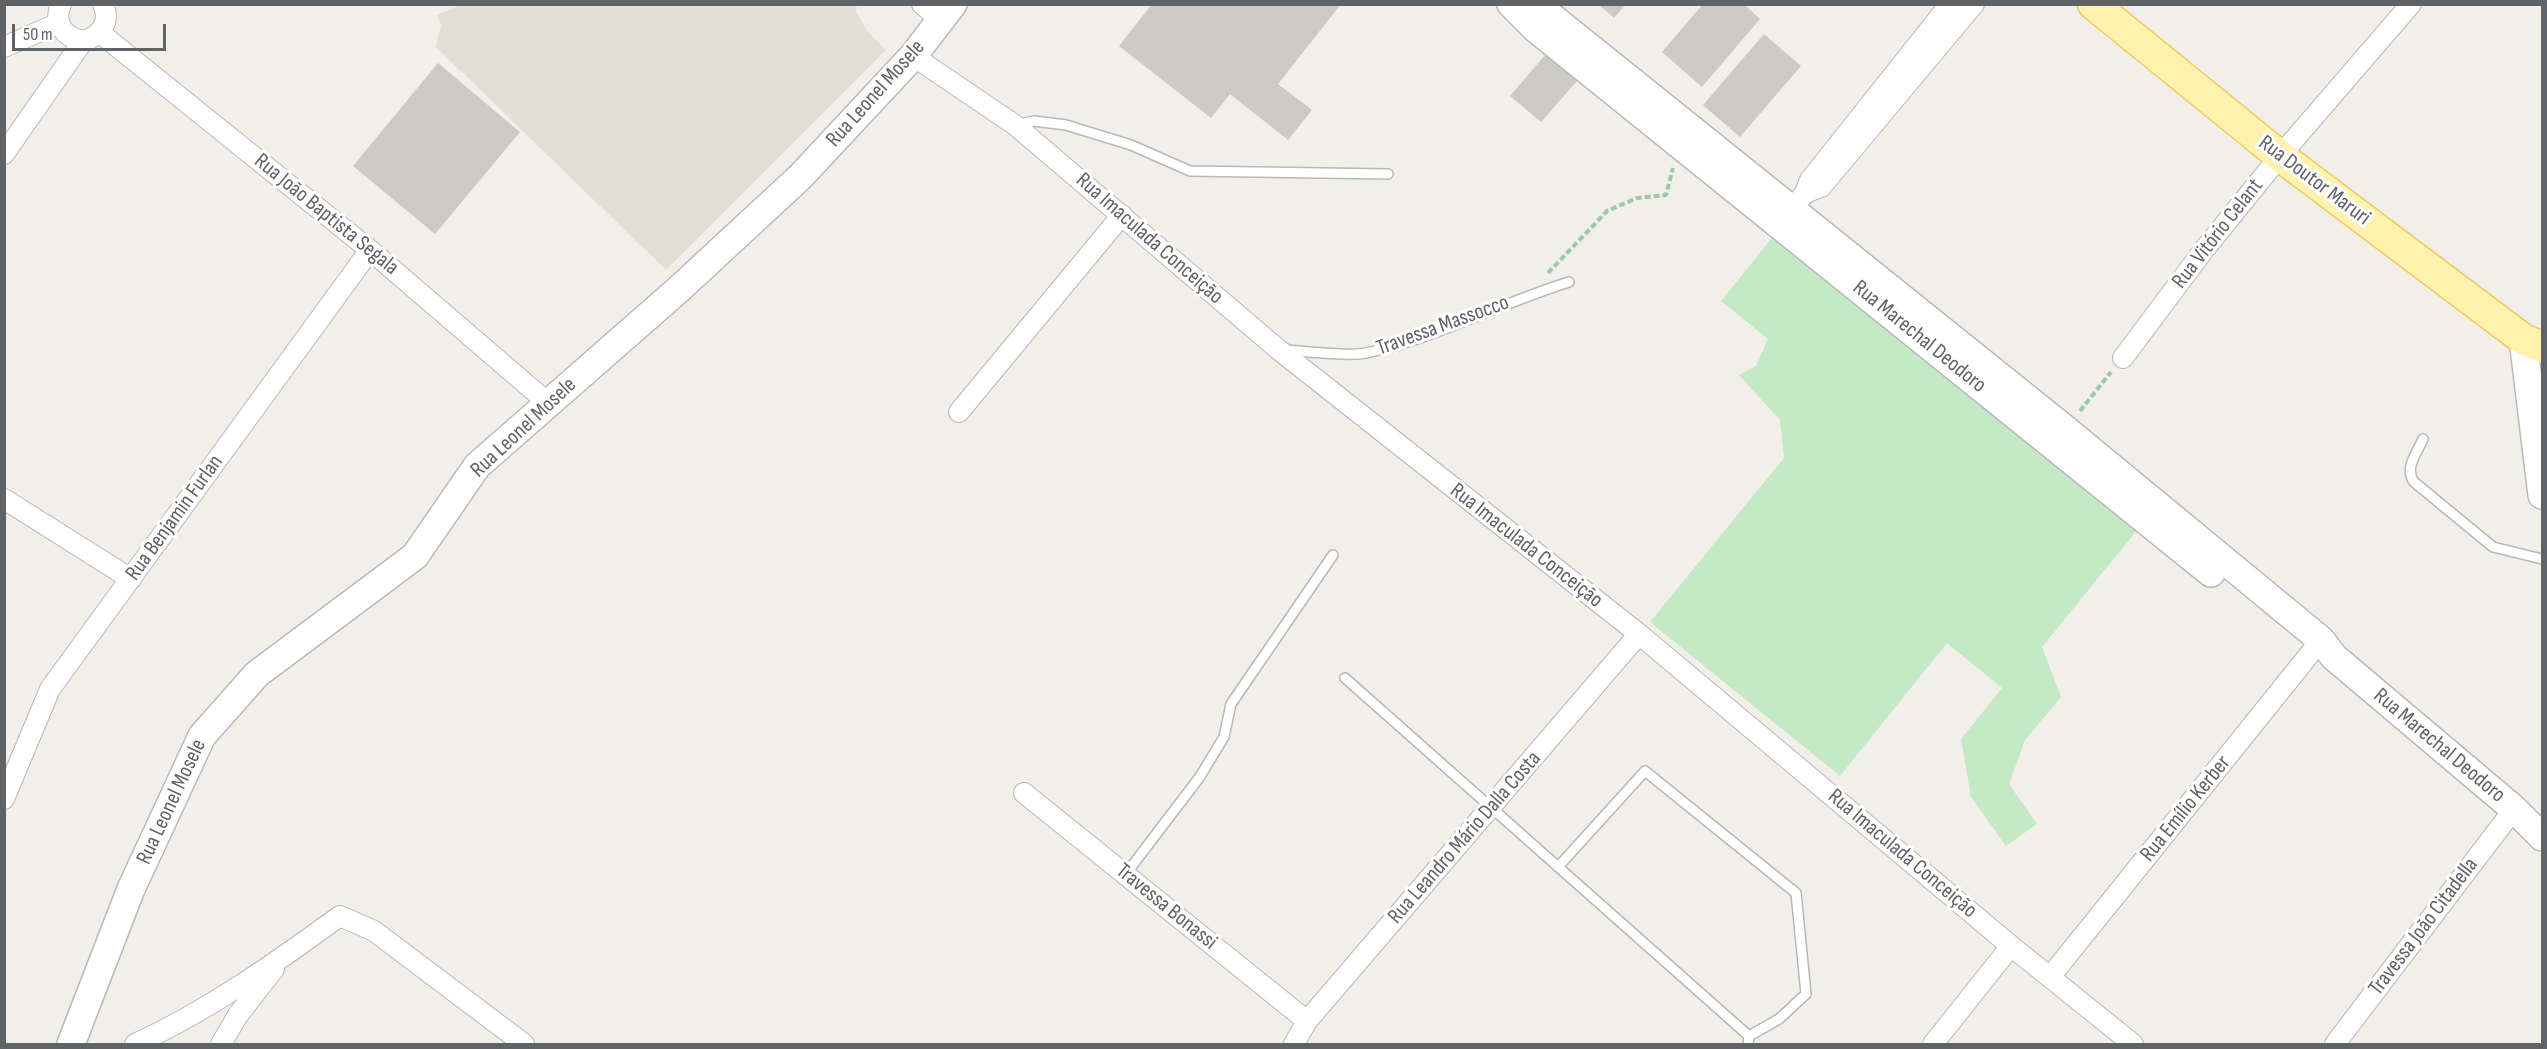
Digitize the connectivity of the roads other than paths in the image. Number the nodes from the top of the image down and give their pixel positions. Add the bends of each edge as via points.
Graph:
1 (103, 4) edge
2 (1511, 4) edge
3 (1530, 4) edge
4 (1950, 4) edge
5 (1974, 4) edge
6 (2093, 4) edge
7 (2411, 4) edge
8 (939, 10) edge
9 (60, 14) edge
10 (92, 37) junction
11 (4, 47) edge
12 (913, 56) junction
13 (1015, 124) junction
14 (4, 154) edge
15 (2280, 156) junction
16 (1388, 174) dead end
17 (1791, 209) junction
18 (1122, 215) junction
19 (370, 250) junction
20 (1569, 282) dead end
21 (2533, 343) edge
22 (1279, 350) junction
23 (2122, 358) road end
24 (548, 402) junction
25 (959, 412) dead end
26 (2423, 439) dead end
27 (2542, 495) edge
28 (4, 499) edge
29 (1334, 555) dead end
30 (2542, 559) edge
31 (131, 579) junction
32 (1639, 634) junction
33 (2322, 650) junction
34 (1345, 678) dead end
35 (1024, 794) dead end
36 (4, 799) edge
37 (1491, 807) junction
38 (2514, 809) junction
39 (2542, 837) edge
40 (1558, 867) junction
41 (1125, 875) junction
42 (2011, 946) junction
43 (281, 959) junction
44 (2049, 977) junction
45 (1308, 1021) junction
46 (1748, 1040) edge
47 (71, 1044) edge
48 (135, 1044) edge
49 (221, 1044) edge
50 (524, 1044) edge
51 (1294, 1044) edge
52 (1934, 1044) edge
53 (2133, 1044) edge
54 (2335, 1044) edge

1 - 10 street via 106,21
2 - 17 street, Rua Marechal Deodoro via 1536,29 1665,133
3 - 17 street, Rua Marechal Deodoro via 1548,14
4 - 17 street
5 - 17 street via 1821,187
6 - 15 main road, Rua Doutor Maruri
7 - 15 street, Rua Vitório Celant
8 - 12 street, Rua Leonel Mosele
9 - 10 street, Rua João Baptista Segala via 68,36
9 - 11 street
10 - 14 street
10 - 19 street, Rua João Baptista Segala
12 - 13 street, Rua Imaculada Conceição
12 - 24 street, Rua Leonel Mosele via 800,177
13 - 16 lane via 1034,121 1066,125 1131,145 1190,171
13 - 18 street, Rua Imaculada Conceição
15 - 21 main road, Rua Doutor Maruri
15 - 23 street, Rua Vitório Celant
17 - 33 street, Rua Marechal Deodoro
17 - 33 street, Rua Marechal Deodoro via 2065,429
18 - 22 street, Rua Imaculada Conceição
18 - 25 street
19 - 24 street, Rua João Baptista Segala
19 - 31 street, Rua Benjamin Furlan
20 - 22 lane, Travessa Massocco via 1443,330 1364,354
21 - 27 street
22 - 32 street, Rua Imaculada Conceição
24 - 47 street, Rua Leonel Mosele via 477,466 415,556 257,674 202,736 131,889
26 - 30 lane via 2409,469 2414,482 2493,547
28 - 31 street
29 - 41 lane via 1231,704 1224,736 1199,778
31 - 36 street, Rua Benjamin Furlan via 50,689
32 - 37 street, Rua Leandro Mário Dalla Costa
32 - 42 street, Rua Imaculada Conceição
33 - 38 street, Rua Marechal Deodoro
33 - 44 street, Rua Emílio Kerber
34 - 37 lane
35 - 41 street, Travessa Bonassi
37 - 40 lane
37 - 45 street, Rua Leandro Mário Dalla Costa
38 - 39 street, Rua Marechal Deodoro
38 - 54 street, Travessa João Citadella
40 - 46 lane
40 - 46 lane via 1645,771 1796,893 1806,994
41 - 45 street, Travessa Bonassi
42 - 44 street, Rua Imaculada Conceição
42 - 52 street
43 - 48 street via 164,1032
43 - 49 street
43 - 50 street via 340,916 374,931
44 - 53 street, Rua Imaculada Conceição
45 - 51 street, Rua Leandro Mário Dalla Costa

